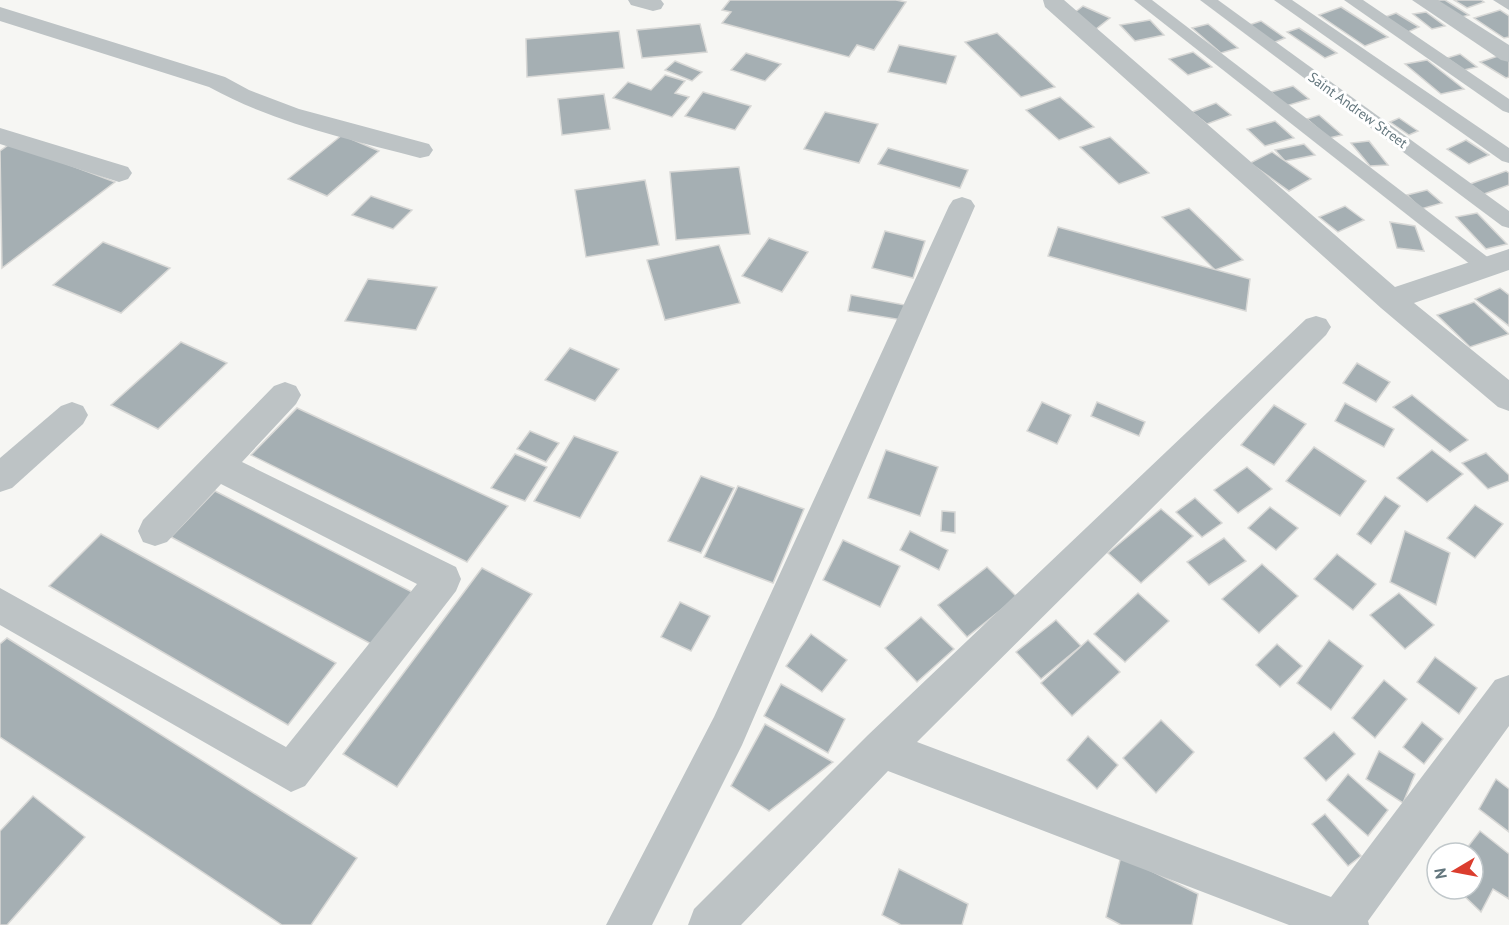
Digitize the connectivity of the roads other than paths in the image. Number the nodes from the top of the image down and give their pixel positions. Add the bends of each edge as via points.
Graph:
1 (1142, 0) edge
2 (1208, 0) edge
3 (1282, 0) edge
4 (1352, 0) edge
5 (1423, 0) edge
6 (1501, 0) edge
7 (1055, 1) edge
8 (1509, 5) edge
9 (0, 14) edge
10 (1509, 55) edge
11 (1509, 106) edge
12 (0, 136) edge
13 (420, 150) dead end
14 (1509, 157) edge
15 (119, 173) dead end
16 (962, 206) dead end
17 (1509, 221) edge
18 (1498, 263) edge
19 (1391, 300) junction
20 (1316, 327) dead end
21 (285, 395) dead end
22 (1509, 398) edge
23 (72, 415) dead end
24 (217, 466) junction
25 (0, 478) edge
26 (155, 531) dead end
27 (0, 605) edge
28 (1509, 694) edge
29 (882, 749) junction
30 (1343, 924) edge
31 (628, 925) edge
32 (710, 925) edge

1 - 18 lane
2 - 17 lane, Saint Andrew Street
3 - 14 lane
4 - 11 lane
5 - 10 street
6 - 8 lane
7 - 19 street
9 - 13 street via 217,82 306,121
12 - 15 street
16 - 31 street via 728,731
18 - 19 street
19 - 22 street
20 - 29 street
21 - 24 street
23 - 25 street
24 - 26 street
24 - 27 street via 443,579 291,772
28 - 30 street
29 - 30 street
29 - 32 street

